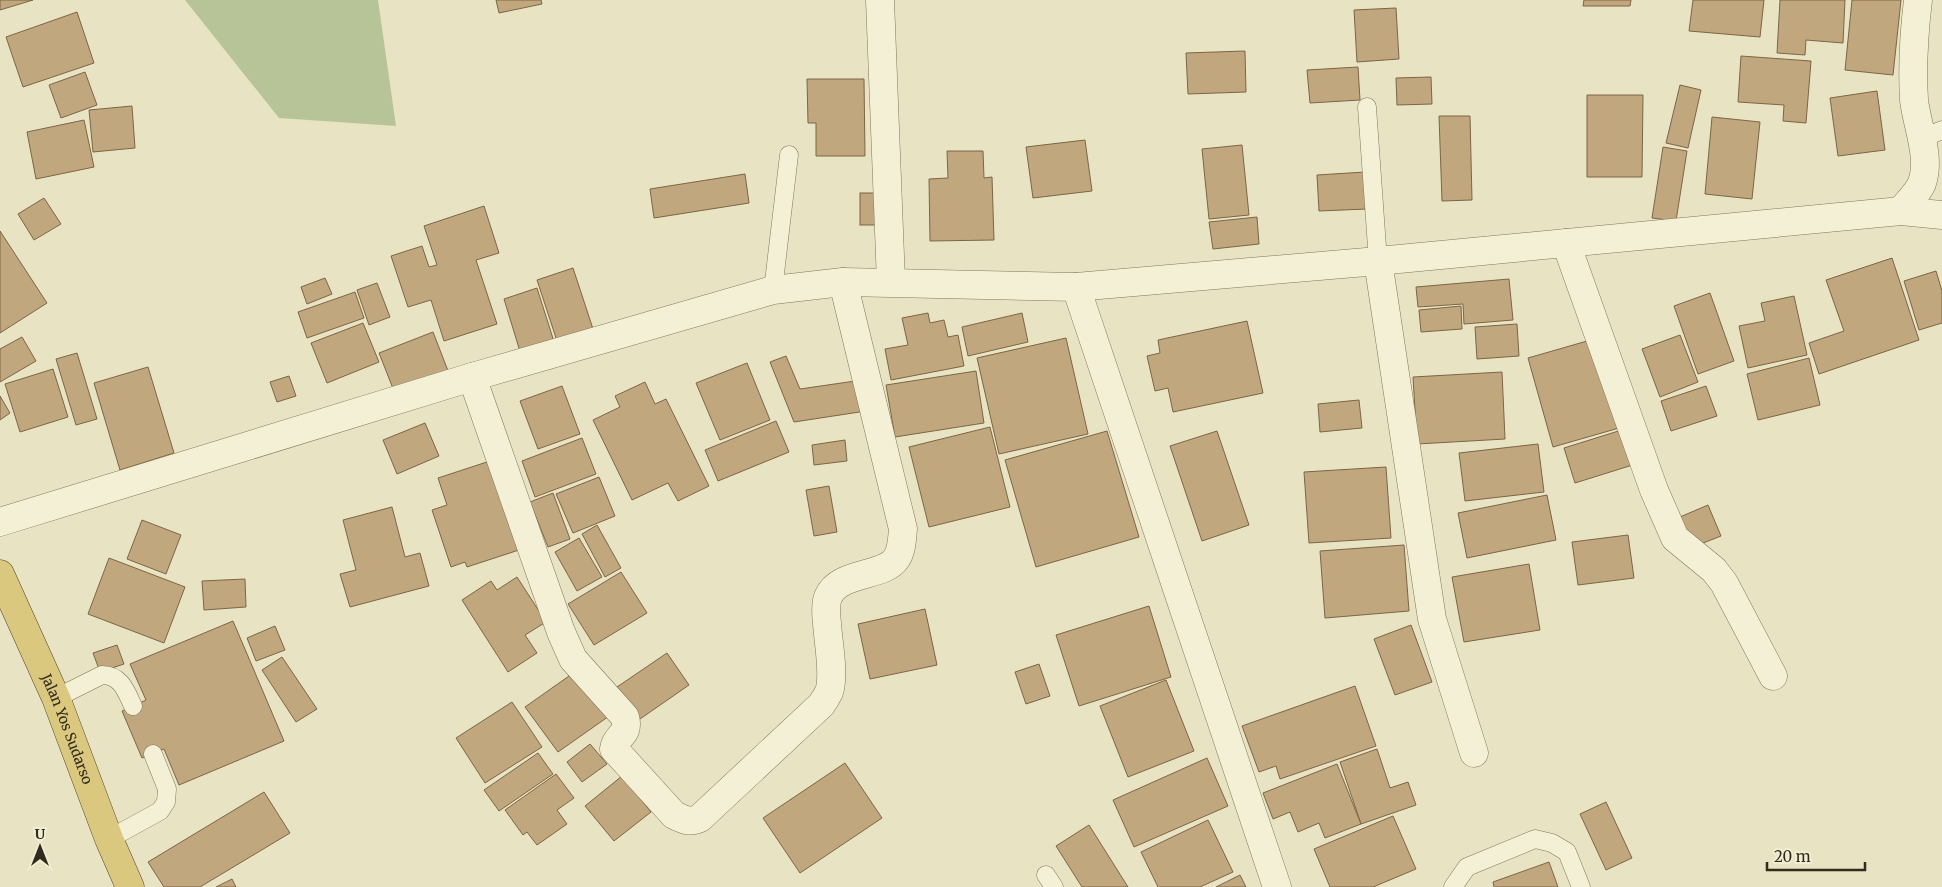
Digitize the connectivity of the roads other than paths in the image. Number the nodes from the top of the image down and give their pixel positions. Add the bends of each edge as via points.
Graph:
1 (880, 0) edge
2 (1918, 0) edge
3 (1368, 107) dead end
4 (1932, 134) edge
5 (789, 155) dead end
6 (1901, 211) junction
7 (1942, 215) edge
8 (1566, 243) junction
9 (1378, 261) junction
10 (843, 282) junction
11 (891, 282) junction
12 (1076, 287) junction
13 (773, 290) junction
14 (472, 377) junction
15 (0, 522) edge
16 (0, 574) edge
17 (1773, 676) dead end
18 (56, 698) junction
19 (133, 706) dead end
20 (1474, 753) dead end
21 (153, 754) dead end
22 (109, 839) junction
23 (130, 887) edge
24 (1277, 887) edge
25 (1453, 887) edge
26 (1581, 887) edge

1 - 11 street
2 - 4 street via 1912,67 1915,102
3 - 9 lane
4 - 6 street via 1924,159 1921,185
5 - 13 lane
6 - 7 street
6 - 8 street
8 - 9 street
8 - 17 street via 1654,490 1675,538 1714,570 1724,583
9 - 12 street
9 - 20 street via 1432,619
10 - 11 street
10 - 13 street
10 - 14 street via 903,529 902,543 896,559 888,566 848,580 828,596 831,679 822,705 694,821 674,815 614,749 626,731 624,717 573,659
11 - 12 street
12 - 24 street
13 - 14 street
14 - 15 street
16 - 18 highway, Jalan Yos Sudarso
18 - 19 lane via 108,676 123,685
18 - 22 highway, Jalan Yos Sudarso
21 - 22 lane via 167,790 166,802 160,811
22 - 23 highway, Jalan Yos Sudarso
25 - 26 lane via 1466,867 1535,839 1552,843 1567,852

